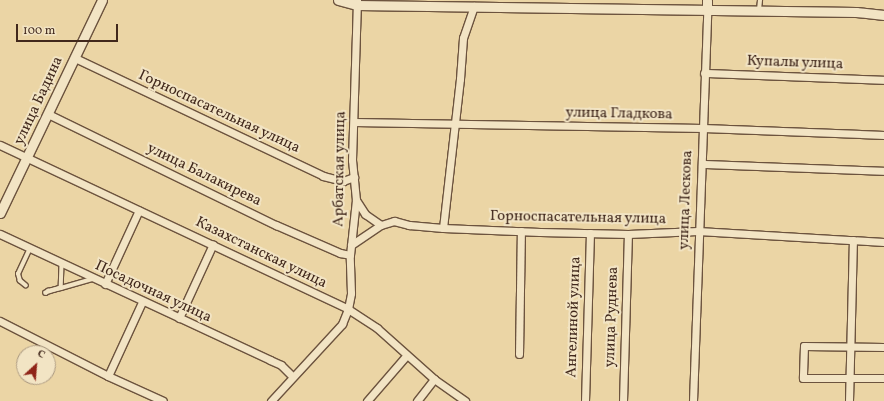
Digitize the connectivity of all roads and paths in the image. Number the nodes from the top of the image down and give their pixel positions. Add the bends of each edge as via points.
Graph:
1 (102, 0) edge
2 (338, 0) edge
3 (707, 0) edge
4 (760, 0) edge
5 (357, 2) edge
6 (474, 6) junction
7 (707, 10) junction
8 (759, 11) junction
9 (884, 15) edge
10 (75, 58) junction
11 (704, 73) junction
12 (884, 80) edge
13 (48, 114) junction
14 (354, 122) junction
15 (454, 124) junction
16 (702, 128) junction
17 (884, 135) edge
18 (0, 145) edge
19 (27, 158) junction
20 (702, 164) junction
21 (884, 171) edge
22 (354, 177) junction
23 (356, 200) junction
24 (139, 210) junction
25 (0, 213) edge
26 (381, 225) junction
27 (443, 228) junction
28 (521, 231) junction
29 (698, 231) junction
30 (590, 233) junction
31 (0, 234) edge
32 (628, 234) junction
33 (853, 240) junction
34 (884, 242) edge
35 (213, 244) junction
36 (351, 245) junction
37 (30, 248) junction
38 (350, 255) junction
39 (62, 264) junction
40 (94, 279) junction
41 (105, 284) junction
42 (26, 286) dead end
43 (142, 302) junction
44 (348, 309) junction
45 (179, 318) junction
46 (0, 321) edge
47 (850, 346) junction
48 (884, 347) edge
49 (519, 354) dead end
50 (406, 356) junction
51 (108, 376) junction
52 (292, 376) junction
53 (849, 378) junction
54 (884, 378) edge
55 (434, 379) junction
56 (163, 401) edge
57 (271, 401) edge
58 (367, 401) edge
59 (417, 401) edge
60 (465, 401) edge
61 (585, 401) edge
62 (623, 401) edge
63 (693, 401) edge
64 (849, 401) edge

1 - 10 street, улица Бадина
2 - 5 street
3 - 7 street, улица Лескова
4 - 8 lane
5 - 6 street
5 - 14 street, Арбатская улица
6 - 7 street
6 - 15 street via 463,38
7 - 8 street
7 - 11 street, улица Лескова
8 - 9 street via 856,12
10 - 13 street, улица Бадина
10 - 22 street, Горноспасательная улица via 323,176 343,181
11 - 12 street, Купалы улица
11 - 16 street, улица Лескова
13 - 19 street, улица Бадина
13 - 38 street, улица Балакирева via 276,225
14 - 15 street, улица Гладкова
14 - 22 street, Арбатская улица
15 - 16 street, улица Гладкова
15 - 27 street
16 - 17 street, улица Гладкова
16 - 20 street, улица Лескова
18 - 19 street, Казахстанская улица
19 - 24 street, Казахстанская улица
19 - 25 street, улица Бадина
20 - 21 street
20 - 29 street, улица Лескова
22 - 23 street, Арбатская улица
23 - 26 street via 365,214
23 - 36 street, Арбатская улица
24 - 35 street, Казахстанская улица
24 - 41 street
26 - 27 street, Горноспасательная улица via 394,221
26 - 36 street
27 - 28 street, Горноспасательная улица
28 - 30 street, Горноспасательная улица
28 - 49 street
29 - 32 street, Горноспасательная улица
29 - 33 street, Горноспасательная улица
29 - 63 street, улица Лескова
30 - 32 street, Горноспасательная улица
30 - 61 street, Ангелиной улица
31 - 37 street, Посадочная улица
32 - 62 street, улица Руднева
33 - 34 street, Горноспасательная улица
33 - 47 street
35 - 44 street, Казахстанская улица
35 - 45 street
36 - 38 street, Арбатская улица
37 - 39 street, Посадочная улица
37 - 42 lane via 18,274 20,281
38 - 44 street, Арбатская улица via 351,293
39 - 40 street, Посадочная улица
39 - 40 lane via 61,288
40 - 41 street, Посадочная улица
41 - 43 street, Посадочная улица
43 - 45 street, Посадочная улица
43 - 51 street
44 - 50 street, Казахстанская улица via 378,328
44 - 52 street, Арбатская улица via 342,324
45 - 52 street, Посадочная улица via 281,365
46 - 51 street
47 - 48 street
47 - 53 street
47 - 53 street via 804,346 804,378
50 - 55 street, Казахстанская улица
50 - 58 street
51 - 56 street
52 - 57 street, Арбатская улица
53 - 54 street
53 - 64 street
55 - 59 street
55 - 60 street, Казахстанская улица

